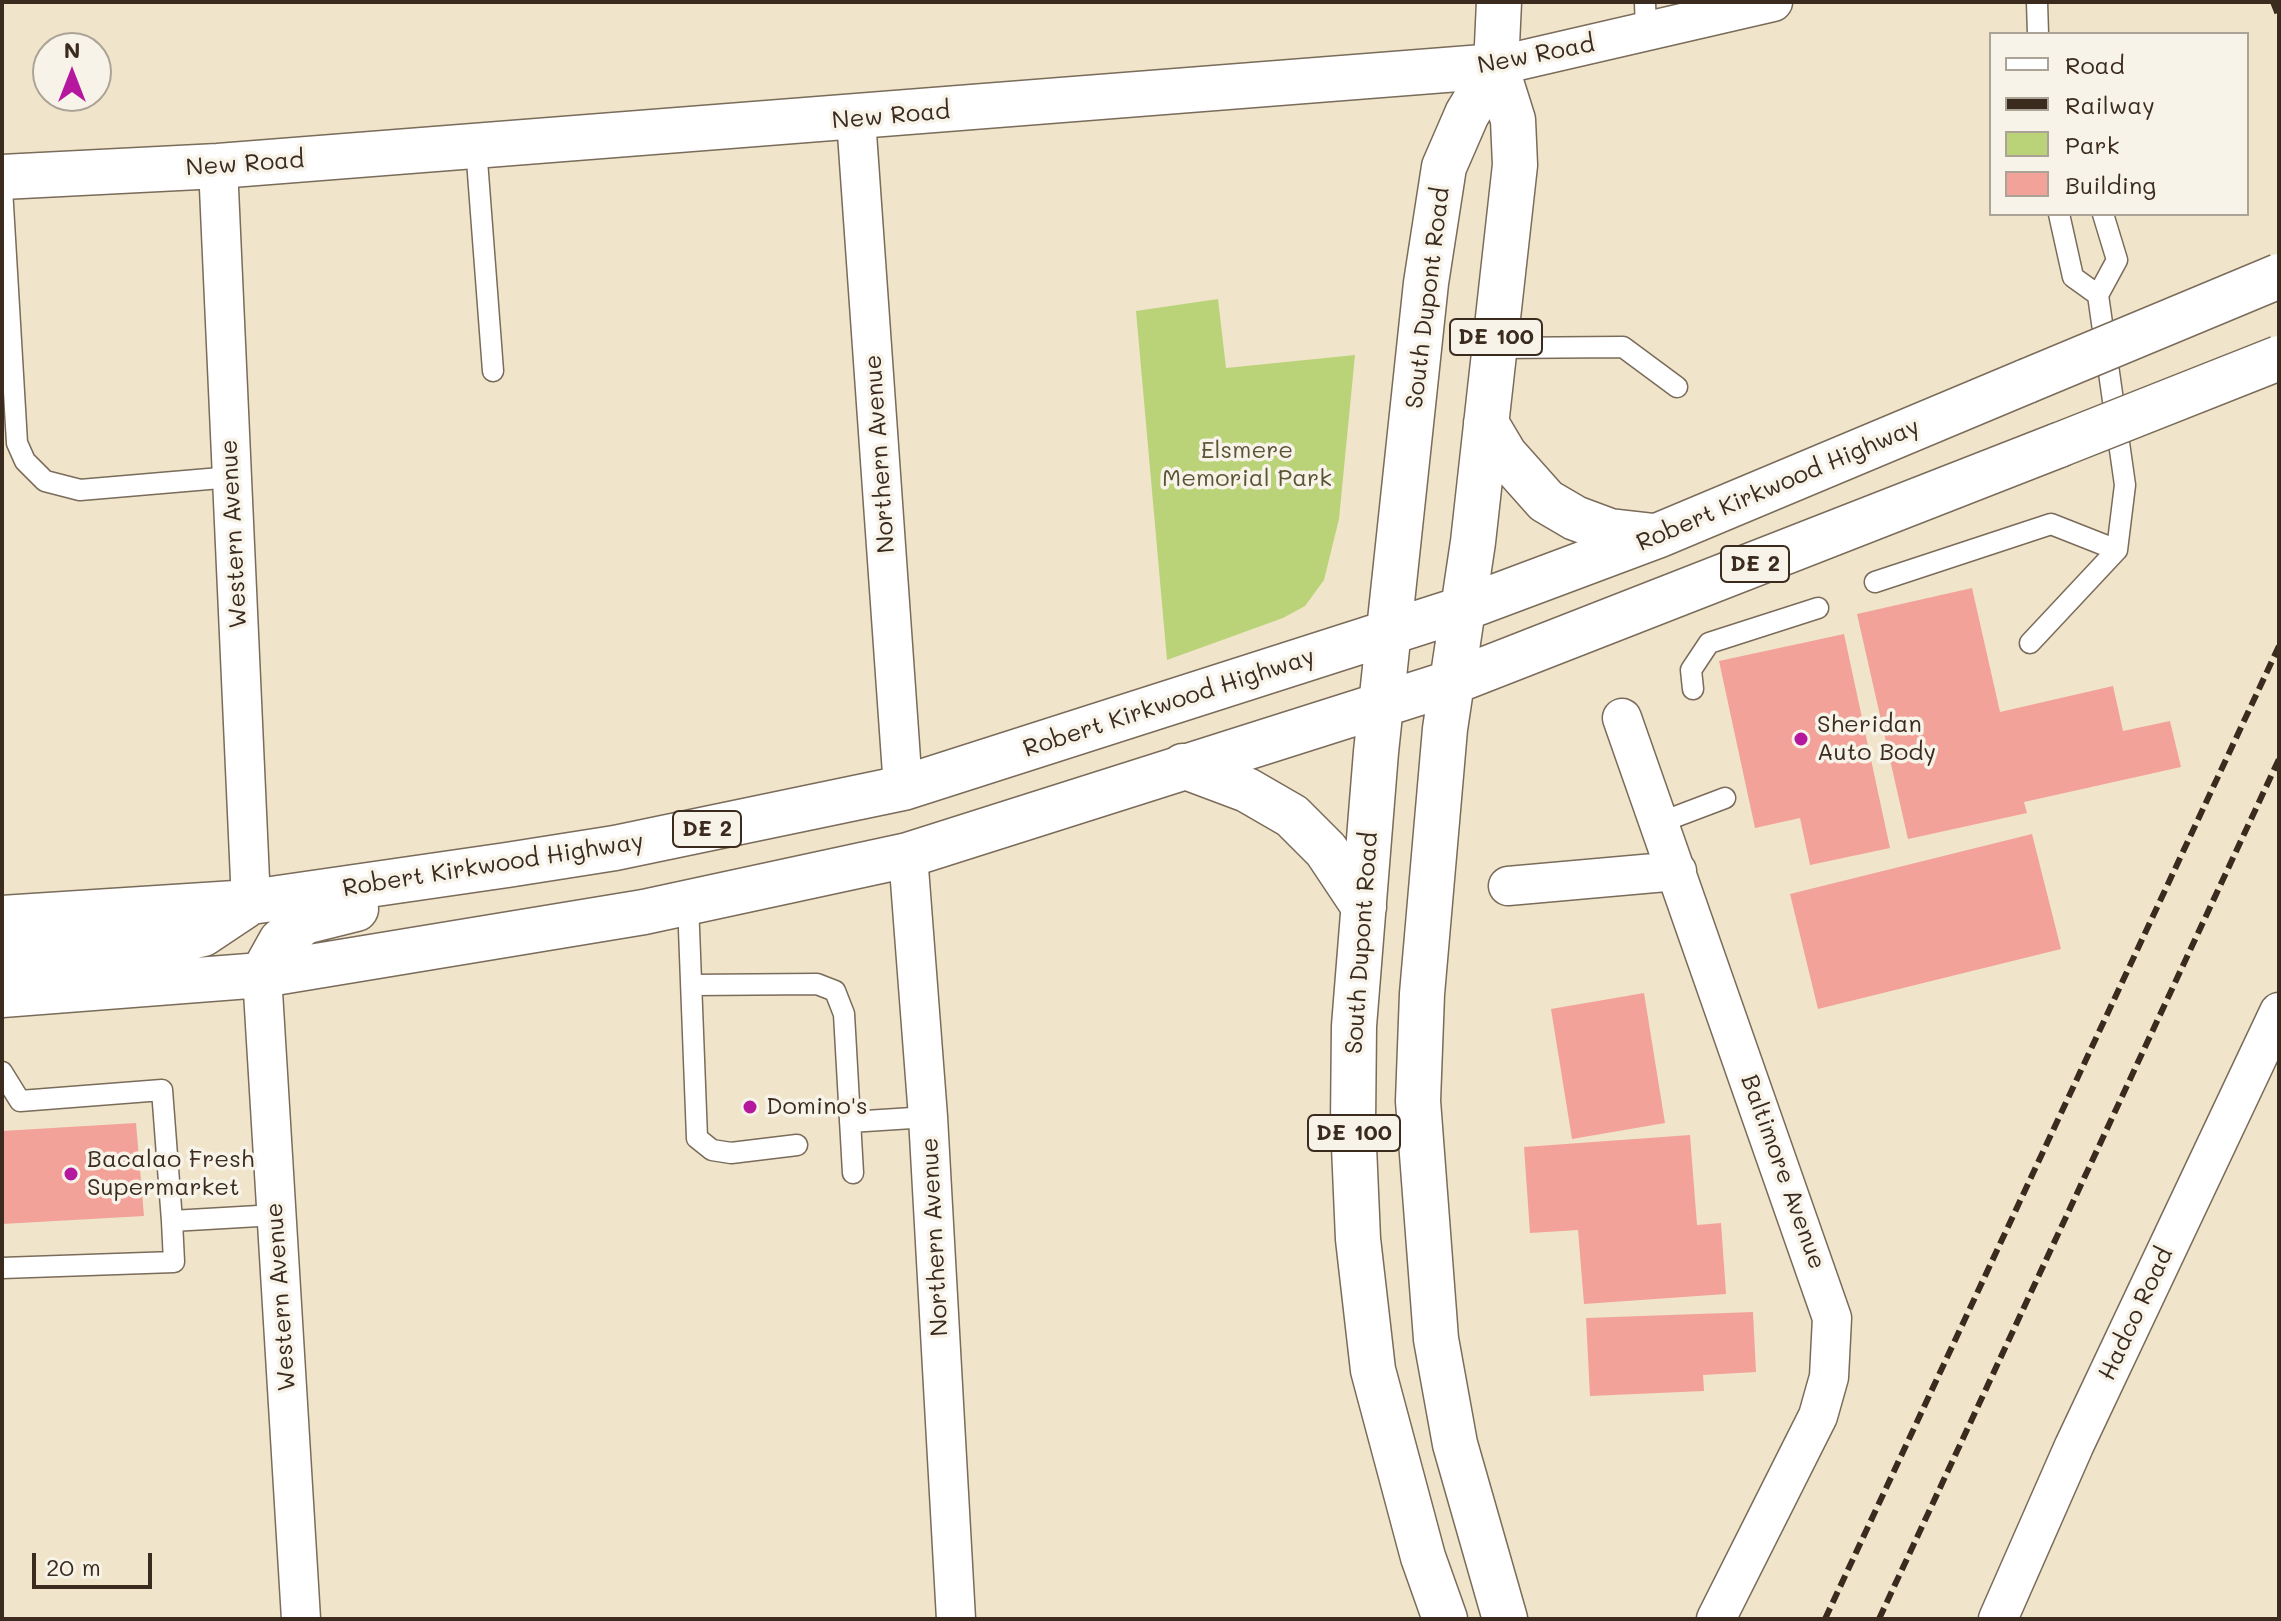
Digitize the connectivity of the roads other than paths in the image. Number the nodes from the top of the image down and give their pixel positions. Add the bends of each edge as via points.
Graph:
1 (1499, 2) edge
2 (1773, 2) edge
3 (2037, 2) edge
4 (1645, 17) edge
5 (2044, 31) edge
6 (1496, 66) junction
7 (856, 119) junction
8 (476, 147) junction
9 (218, 166) junction
10 (2, 177) edge
11 (2, 188) edge
12 (2059, 216) edge
13 (2104, 216) edge
14 (2279, 276) edge
15 (2098, 295) junction
16 (1495, 348) junction
17 (2279, 358) edge
18 (493, 371) dead end
19 (1677, 387) dead end
20 (1486, 423) junction
21 (232, 477) junction
22 (1657, 536) junction
23 (2117, 550) junction
24 (1875, 582) dead end
25 (1818, 608) dead end
26 (1462, 609) junction
27 (1390, 631) junction
28 (2030, 643) dead end
29 (1450, 683) junction
30 (1693, 689) dead end
31 (1383, 702) junction
32 (1622, 718) dead end
33 (1183, 766) junction
34 (903, 788) junction
35 (1725, 798) dead end
36 (1659, 823) junction
37 (908, 855) junction
38 (507, 865) junction
39 (1677, 871) junction
40 (1508, 886) dead end
41 (251, 902) junction
42 (688, 903) junction
43 (1364, 907) junction
44 (2, 918) edge
45 (2, 958) edge
46 (262, 975) junction
47 (692, 985) junction
48 (2, 995) edge
49 (2279, 1012) edge
50 (2, 1072) edge
51 (928, 1117) junction
52 (850, 1122) junction
53 (797, 1145) dead end
54 (853, 1173) dead end
55 (276, 1215) junction
56 (172, 1221) junction
57 (2, 1268) edge
58 (301, 1619) edge
59 (956, 1619) edge
60 (1445, 1619) edge
61 (1505, 1619) edge
62 (1716, 1619) edge
63 (1998, 1619) edge

1 - 6 main road, DE 100
2 - 4 street, New Road
3 - 5 lane
4 - 6 street, New Road
6 - 7 main road, New Road
6 - 16 main road, DE 100 via 1513,120 1515,165
6 - 27 main road, South Dupont Road / DE 100 via 1444,167 1426,283
7 - 8 main road, New Road
7 - 34 street, Northern Avenue
8 - 9 main road, New Road
8 - 18 lane
9 - 10 main road, New Road
9 - 21 street, Western Avenue
11 - 21 lane via 17,443 25,461 45,481 80,490
12 - 15 lane via 2073,277
13 - 15 lane via 2117,260
14 - 22 main road, Robert Kirkwood Highway / DE 2, bridge
15 - 23 lane via 2125,485
16 - 19 lane via 1623,347
16 - 20 main road, DE 100
17 - 29 main road, DE 2, bridge
20 - 22 main road via 1505,455 1546,501 1610,531
20 - 26 main road, DE 100
21 - 41 street, Western Avenue
22 - 26 main road, Robert Kirkwood Highway / DE 2
23 - 24 lane via 2051,524
23 - 28 lane
25 - 30 lane via 1709,643 1691,670
26 - 27 main road, Robert Kirkwood Highway / DE 2
26 - 29 main road, DE 100
27 - 31 main road, South Dupont Road / DE 100
27 - 34 main road, Robert Kirkwood Highway / DE 2
29 - 31 main road, DE 2
29 - 61 main road, DE 100 via 1422,994 1418,1101 1436,1339 1455,1444
31 - 33 main road, DE 2
31 - 43 main road, South Dupont Road / DE 100
32 - 36 street, Baltimore Avenue
33 - 37 main road, DE 2
33 - 43 main road via 1247,790 1292,816 1326,850
34 - 38 main road, Robert Kirkwood Highway / DE 2
35 - 36 lane
36 - 39 street, Baltimore Avenue
37 - 42 main road, DE 2
37 - 51 street, Northern Avenue
38 - 41 main road, Robert Kirkwood Highway / DE 2
38 - 46 main road via 434,898 304,922 281,941
39 - 40 street
39 - 62 street, Baltimore Avenue via 1832,1318 1829,1377 1818,1416
41 - 44 main road, Robert Kirkwood Highway / DE 2
41 - 45 main road via 203,934 173,941
42 - 46 main road, DE 2
42 - 47 lane
43 - 60 main road, South Dupont Road / DE 100 via 1354,1026 1358,1239 1373,1370
46 - 48 main road, DE 2
46 - 55 street, Western Avenue
47 - 52 lane via 817,984 835,991 844,1014
47 - 53 lane via 697,1138 712,1150 731,1153
49 - 63 street, Hadco Road
50 - 56 lane via 20,1101 162,1090
51 - 52 lane
51 - 59 street, Northern Avenue
52 - 54 lane
55 - 56 lane
55 - 58 street, Western Avenue
56 - 57 lane via 174,1262

